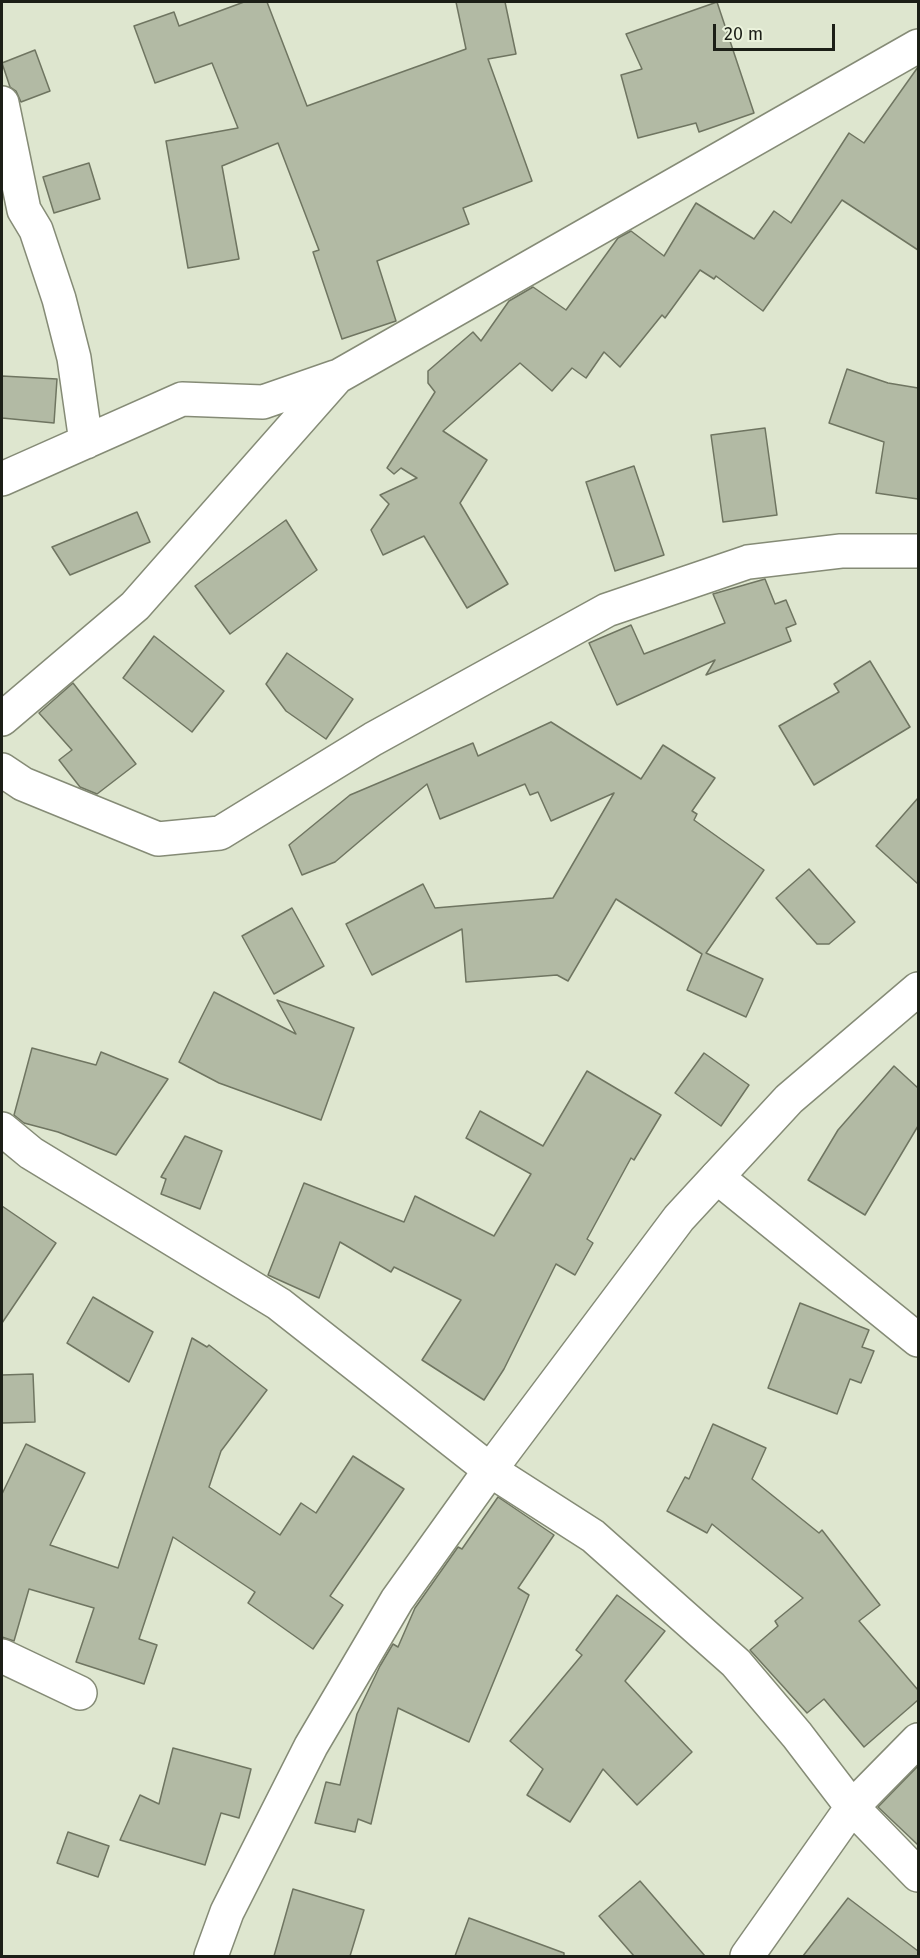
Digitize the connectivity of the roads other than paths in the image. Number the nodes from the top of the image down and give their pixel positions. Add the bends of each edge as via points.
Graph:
1 (918, 46) edge
2 (2, 103) edge
3 (338, 377) junction
4 (86, 442) junction
5 (2, 479) edge
6 (918, 551) edge
7 (2, 718) edge
8 (2, 770) edge
9 (918, 989) edge
10 (2, 1129) edge
11 (717, 1177) junction
12 (918, 1340) edge
13 (490, 1470) junction
14 (2, 1656) edge
15 (80, 1693) dead end
16 (918, 1740) edge
17 (852, 1807) junction
18 (918, 1875) edge
19 (211, 1956) edge
20 (747, 1956) edge

1 - 3 street
2 - 4 street via 24,210 36,230 74,358
3 - 4 street via 263,402 182,399
3 - 7 street via 135,606
4 - 5 street
6 - 8 street via 841,551 747,562 607,610 373,740 220,833 158,839 22,784
9 - 11 street via 789,1099
10 - 13 street via 31,1153 279,1304
11 - 12 street
11 - 13 street via 679,1218
13 - 17 street via 593,1536 736,1663
13 - 19 street via 397,1600 311,1746 226,1912
14 - 15 street
16 - 17 street
17 - 18 street
17 - 20 street

